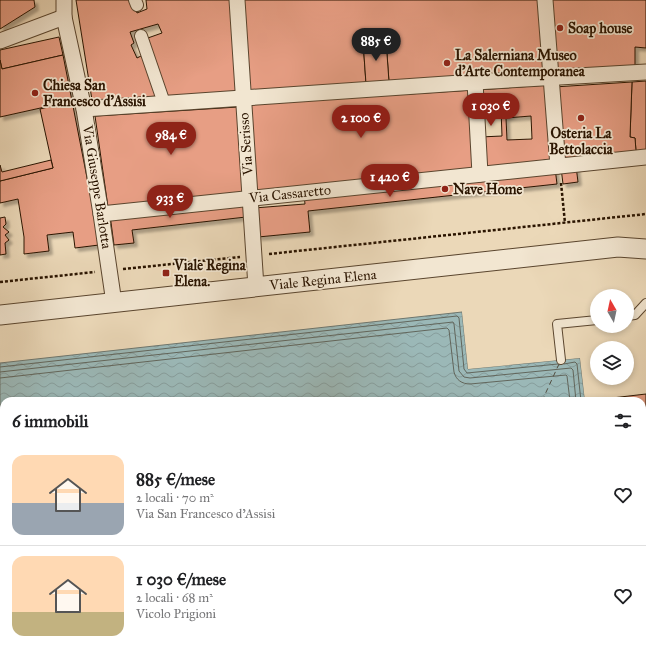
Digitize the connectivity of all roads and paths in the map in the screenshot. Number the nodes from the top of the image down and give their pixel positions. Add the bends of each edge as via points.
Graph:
1 (64, 0) edge
2 (237, 0) edge
3 (545, 0) edge
4 (64, 17) junction
5 (141, 36) dead end
6 (0, 41) edge
7 (646, 72) edge
8 (550, 79) junction
9 (475, 82) junction
10 (243, 98) junction
11 (164, 103) junction
12 (84, 109) junction
13 (646, 157) edge
14 (558, 166) junction
15 (480, 174) junction
16 (561, 183) dead end
17 (250, 199) junction
18 (101, 214) junction
19 (646, 214) edge
20 (565, 222) junction
21 (646, 249) edge
22 (254, 256) junction
23 (109, 271) junction
24 (0, 282) edge
25 (256, 288) junction
26 (114, 303) junction
27 (646, 303) edge
28 (0, 315) edge
29 (634, 315) edge
30 (590, 321) edge
31 (561, 360) dead end

1 - 4 street, Via Giuseppe Barlotta
2 - 10 street, Via Serisso
3 - 8 street
4 - 6 street
4 - 12 street, Via Giuseppe Barlotta
5 - 11 street
7 - 8 street
8 - 9 street
8 - 14 street
9 - 10 street
9 - 15 street
10 - 11 street
10 - 17 street, Via Serisso
11 - 12 street
12 - 18 street, Via Giuseppe Barlotta
13 - 14 street, Via Cassaretto
14 - 15 street, Via Cassaretto
15 - 17 street, Via Cassaretto
16 - 20 path
17 - 18 street, Via Cassaretto
17 - 22 street, Via Serisso
18 - 23 street, Via Giuseppe Barlotta
19 - 20 path
20 - 22 path
21 - 25 street, Viale Regina Elena via 618,247
22 - 23 path
22 - 25 street, Via Serisso
23 - 24 path
23 - 26 street, Via Giuseppe Barlotta
25 - 26 street, Viale Regina Elena
26 - 28 street, Viale Regina Elena
27 - 29 lane
30 - 31 lane via 557,324

